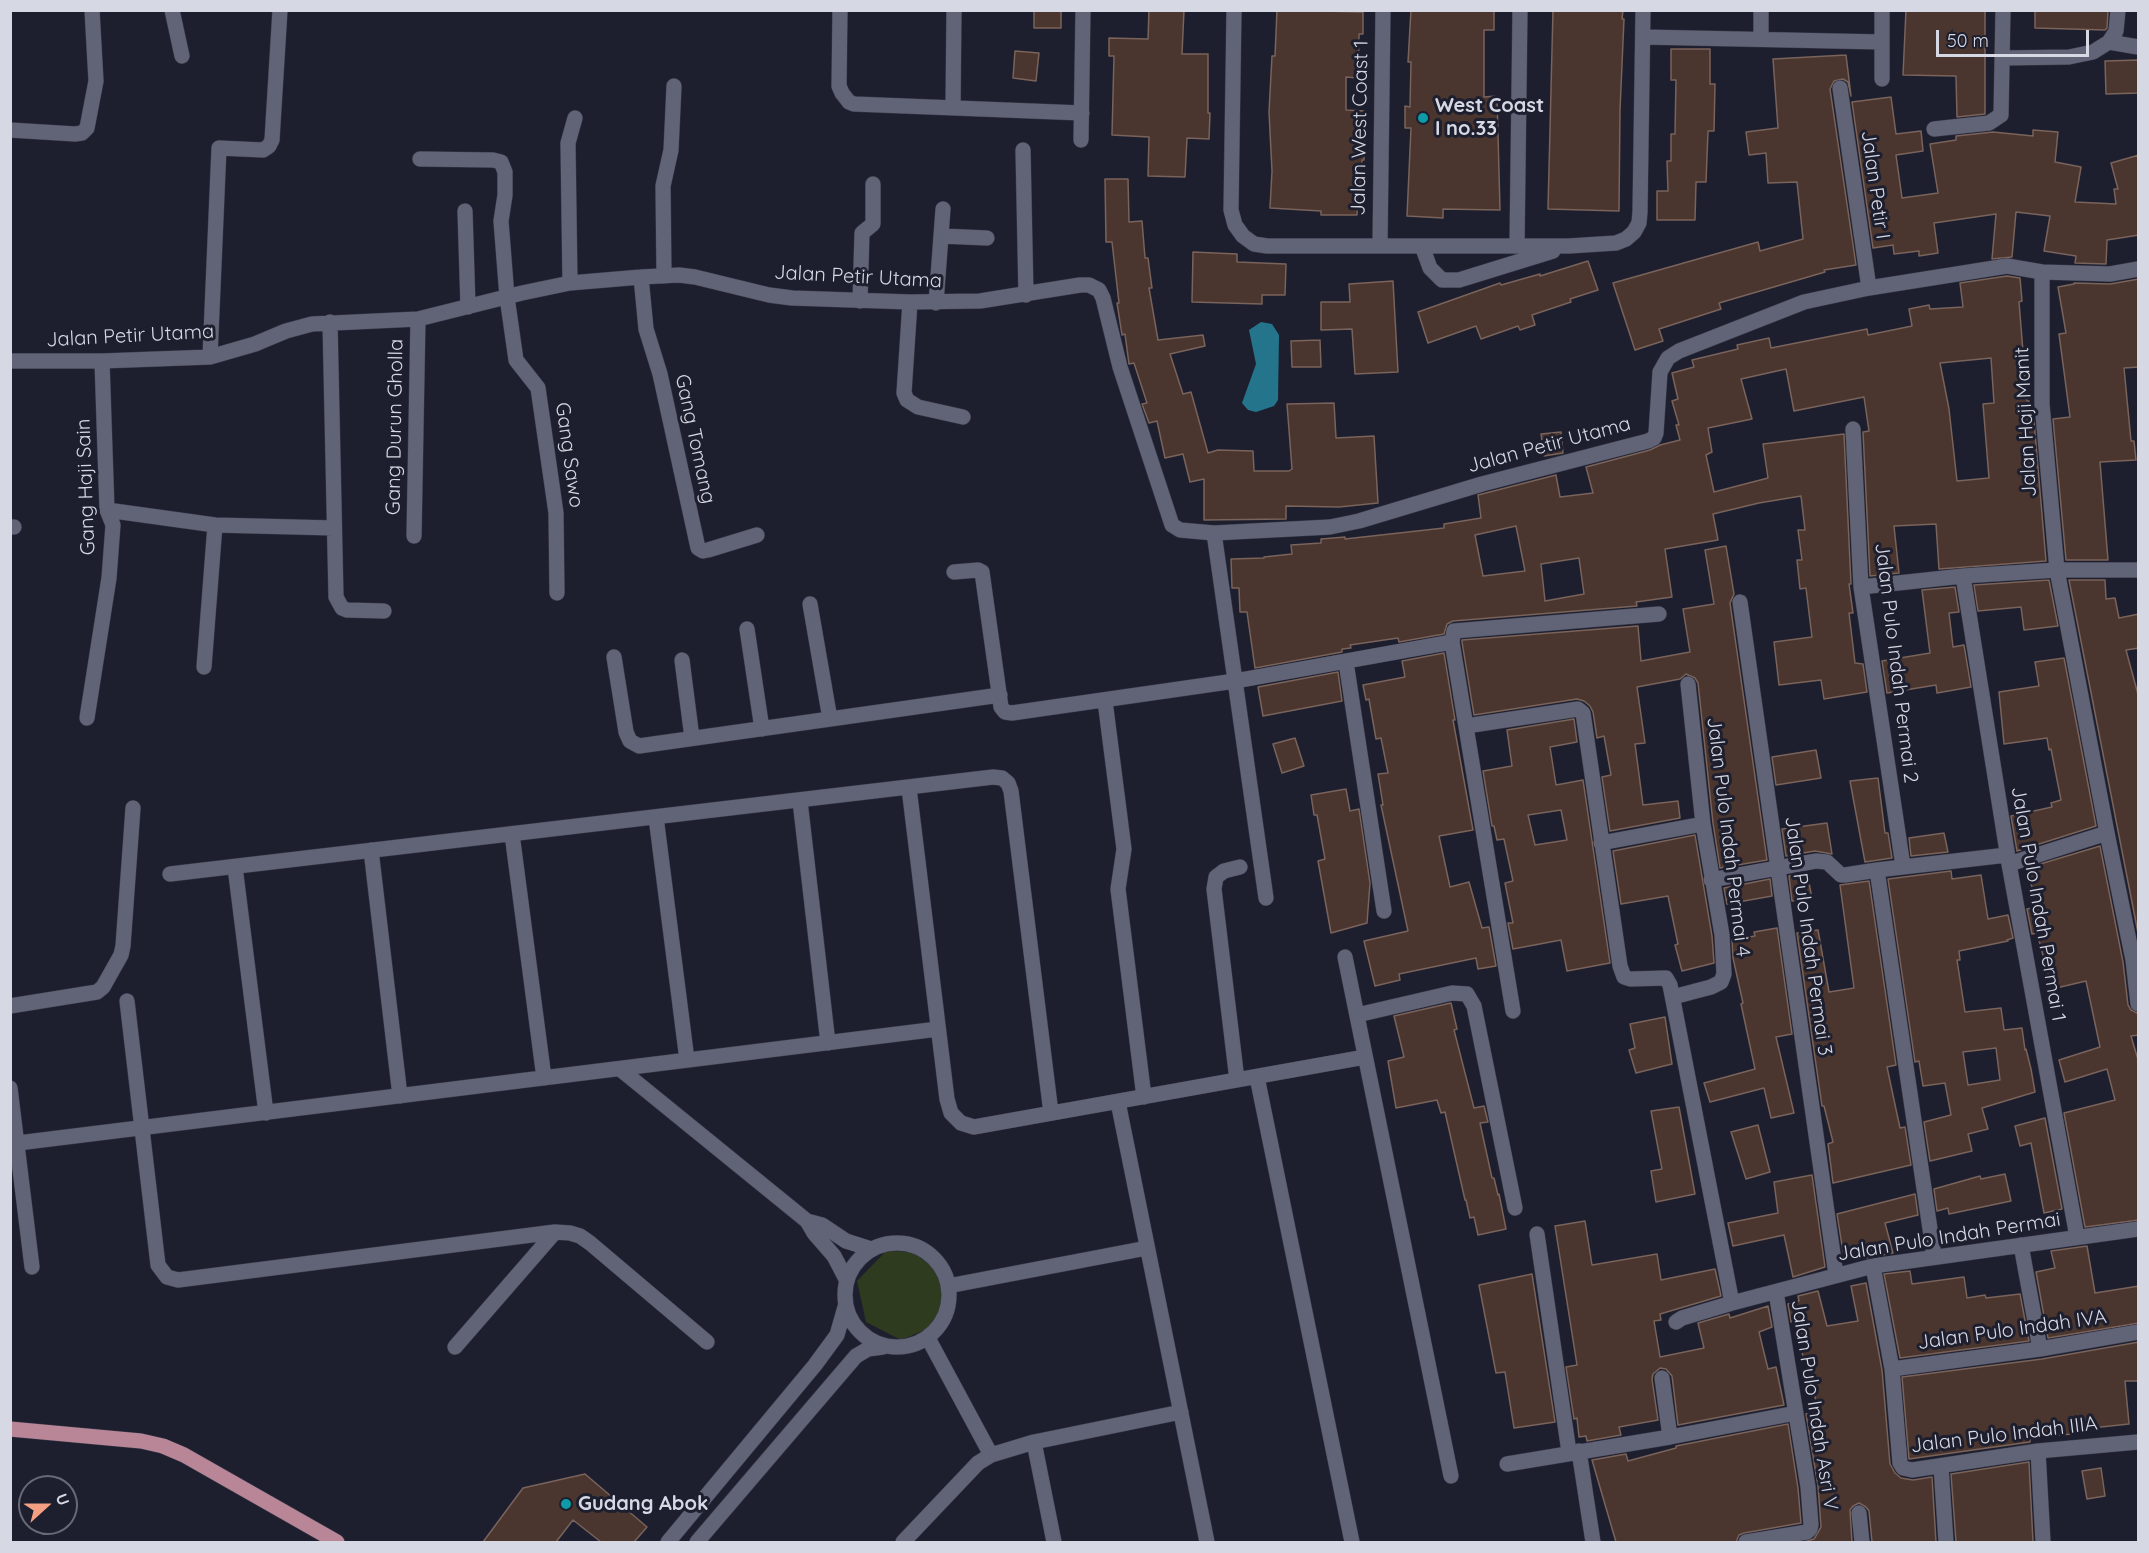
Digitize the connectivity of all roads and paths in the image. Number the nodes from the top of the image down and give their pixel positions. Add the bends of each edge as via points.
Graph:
1 (92, 10) edge
2 (172, 10) edge
3 (280, 10) edge
4 (840, 10) edge
5 (954, 10) edge
6 (1083, 10) edge
7 (1234, 10) edge
8 (1383, 10) edge
9 (1520, 10) edge
10 (1643, 10) edge
11 (1761, 10) edge
12 (1882, 10) edge
13 (2003, 10) edge
14 (2118, 10) edge
15 (1643, 37) junction
16 (1761, 39) junction
17 (1882, 42) junction
18 (2109, 42) junction
19 (2139, 47) edge
20 (182, 56) dead end
21 (2002, 58) junction
22 (1882, 79) dead end
23 (674, 86) dead end
24 (1840, 88) dead end
25 (953, 108) junction
26 (1082, 113) junction
27 (575, 118) dead end
28 (1934, 129) dead end
29 (10, 130) edge
30 (1082, 140) dead end
31 (1023, 150) dead end
32 (420, 159) dead end
33 (873, 184) dead end
34 (943, 209) dead end
35 (465, 211) dead end
36 (941, 236) junction
37 (987, 238) dead end
38 (1380, 246) junction
39 (1422, 246) junction
40 (1517, 246) junction
41 (1569, 246) junction
42 (2139, 269) edge
43 (2042, 272) junction
44 (664, 276) junction
45 (641, 277) junction
46 (570, 284) junction
47 (1869, 288) junction
48 (1026, 295) junction
49 (507, 297) junction
50 (860, 301) junction
51 (910, 302) junction
52 (936, 303) junction
53 (468, 307) junction
54 (418, 319) junction
55 (330, 322) junction
56 (210, 357) junction
57 (10, 361) edge
58 (102, 361) junction
59 (963, 417) dead end
60 (1853, 429) dead end
61 (107, 510) junction
62 (215, 525) junction
63 (334, 528) junction
64 (1214, 533) junction
65 (757, 535) dead end
66 (414, 536) dead end
67 (2057, 570) junction
68 (2139, 570) edge
69 (954, 572) dead end
70 (1963, 576) junction
71 (1861, 587) junction
72 (557, 593) dead end
73 (1740, 602) dead end
74 (810, 604) dead end
75 (384, 612) dead end
76 (1659, 614) dead end
77 (747, 628) dead end
78 (1452, 642) junction
79 (614, 657) dead end
80 (682, 660) dead end
81 (1346, 662) junction
82 (204, 667) dead end
83 (1235, 681) junction
84 (1688, 684) dead end
85 (1000, 695) junction
86 (1105, 700) junction
87 (87, 718) dead end
88 (830, 719) junction
89 (1466, 726) junction
90 (762, 729) junction
91 (692, 738) junction
92 (909, 788) junction
93 (800, 801) junction
94 (133, 808) dead end
95 (656, 817) junction
96 (1703, 824) junction
97 (2107, 833) junction
98 (512, 834) junction
99 (1601, 843) junction
100 (371, 850) junction
101 (2008, 859) junction
102 (235, 867) junction
103 (1240, 867) dead end
104 (1776, 867) junction
105 (1903, 867) junction
106 (1877, 870) junction
107 (170, 874) dead end
108 (1711, 879) junction
109 (1266, 898) dead end
110 (1384, 911) dead end
111 (2132, 922) edge
112 (1345, 957) dead end
113 (1673, 997) junction
114 (127, 1001) dead end
115 (2139, 1004) edge
116 (10, 1006) edge
117 (1513, 1011) dead end
118 (1357, 1015) junction
119 (938, 1029) junction
120 (828, 1043) junction
121 (1365, 1057) junction
122 (687, 1060) junction
123 (620, 1069) junction
124 (1257, 1077) junction
125 (544, 1078) junction
126 (1237, 1080) junction
127 (10, 1088) edge
128 (400, 1096) junction
129 (1144, 1097) junction
130 (1118, 1102) junction
131 (266, 1113) junction
132 (1052, 1113) junction
133 (141, 1128) junction
134 (14, 1144) edge
135 (1515, 1208) dead end
136 (807, 1221) junction
137 (2139, 1229) edge
138 (555, 1232) junction
139 (1537, 1234) dead end
140 (2077, 1237) junction
141 (2021, 1245) junction
142 (1147, 1248) junction
143 (871, 1249) junction
144 (1934, 1256) junction
145 (1873, 1266) junction
146 (32, 1267) dead end
147 (1836, 1275) junction
148 (846, 1279) junction
149 (948, 1286) junction
150 (1776, 1292) junction
151 (1732, 1303) junction
152 (845, 1307) junction
153 (1676, 1322) dead end
154 (2139, 1332) edge
155 (928, 1338) junction
156 (707, 1342) dead end
157 (455, 1347) dead end
158 (883, 1347) junction
159 (2040, 1349) junction
160 (815, 1365) junction
161 (1892, 1369) junction
162 (1662, 1378) dead end
163 (835, 1381) junction
164 (1181, 1412) junction
165 (1796, 1413) junction
166 (10, 1429) edge
167 (1670, 1437) junction
168 (1034, 1442) junction
169 (2139, 1442) edge
170 (2038, 1451) junction
171 (1574, 1452) junction
172 (991, 1455) junction
173 (1507, 1464) dead end
174 (1941, 1466) junction
175 (1451, 1476) dead end
176 (1859, 1513) dead end
177 (910, 1540) edge
178 (337, 1542) edge
179 (668, 1542) edge
180 (697, 1542) edge
181 (1054, 1542) edge
182 (1207, 1542) edge
183 (1352, 1542) edge
184 (1593, 1542) edge
185 (1746, 1542) edge
186 (1862, 1542) edge
187 (1946, 1542) edge
188 (2043, 1542) edge

1 - 29 street via 96,81 87,128 75,134
2 - 20 street
3 - 56 street via 272,140 263,150 219,148
4 - 25 street via 839,86 844,97 854,104
5 - 25 street
6 - 26 street
7 - 38 street via 1231,210 1235,225 1254,244 1267,246
8 - 38 street, Jalan West Coast 1
9 - 40 street
10 - 15 street
11 - 16 street
12 - 17 street
13 - 21 street
14 - 18 street via 2116,31
15 - 16 street
15 - 41 street via 1640,212 1634,232 1616,243
16 - 17 street
17 - 22 street
18 - 19 street
18 - 21 street via 2093,52 2069,57
21 - 28 street via 2002,108 1995,121
23 - 44 street via 671,150 663,186
24 - 47 street, Jalan Petir I
25 - 26 street
26 - 30 street
27 - 46 street via 568,143
31 - 48 street
32 - 49 street, Gang Sawo via 501,162 505,172 501,221
33 - 50 street via 873,224 862,233
34 - 36 street
35 - 53 street
36 - 37 street
36 - 52 street
38 - 39 street
39 - 40 street
39 - 41 street via 1430,268 1442,280 1459,280
40 - 41 street
42 - 43 street, Jalan Petir Utama via 2110,274
43 - 47 street, Jalan Petir Utama via 2007,266
43 - 67 street, Jalan Haji Manit via 2042,404
44 - 45 street, Jalan Petir Utama
44 - 50 street, Jalan Petir Utama via 695,277 792,298
45 - 46 street, Jalan Petir Utama
45 - 65 street, Gang Tomang via 646,329 660,374 698,548 708,550
46 - 49 street, Jalan Petir Utama
47 - 64 street, Jalan Petir Utama via 1804,302 1668,358 1660,372 1656,433 1648,441 1359,521 1330,527
48 - 52 street, Jalan Petir Utama
48 - 64 street, Jalan Petir Utama via 1080,285 1099,290 1172,525 1180,530
49 - 53 street, Jalan Petir Utama
49 - 72 street, Gang Sawo via 516,360 538,388 556,513
50 - 51 street, Jalan Petir Utama
51 - 52 street, Jalan Petir Utama
51 - 59 street via 904,393 907,400 918,407
53 - 54 street, Jalan Petir Utama
54 - 55 street, Jalan Petir Utama
54 - 66 street, Gang Durun Gholla
55 - 56 street, Jalan Petir Utama via 286,331
55 - 63 street
56 - 58 street, Jalan Petir Utama
57 - 58 street, Jalan Petir Utama
58 - 61 street, Gang Haji Sain
60 - 71 street, Jalan Pulo Indah Permai 2
61 - 62 street
61 - 87 street, Gang Haji Sain via 113,525 109,578
62 - 63 street
62 - 82 street
63 - 75 street via 338,604 347,610
64 - 83 street
67 - 68 street
67 - 70 street
67 - 97 street, Jalan Haji Manit
69 - 85 street via 982,572
70 - 71 street
70 - 101 street, Jalan Pulo Indah Permai 1
71 - 105 street, Jalan Pulo Indah Permai 2
73 - 104 street, Jalan Pulo Indah Permai 3
74 - 88 street
76 - 78 street via 1454,631
77 - 90 street
78 - 81 street
78 - 89 street
79 - 91 street via 630,741 639,746
80 - 91 street
81 - 83 street
81 - 110 street
83 - 86 street
83 - 109 street
84 - 96 street, Jalan Pulo Indah Permai 4
85 - 86 street via 1001,707 1011,713
85 - 88 street
86 - 129 street via 1124,849 1118,889
88 - 90 street
89 - 99 street via 1578,709 1583,713
89 - 117 street
90 - 91 street
92 - 93 street
92 - 119 street
92 - 132 street via 993,777 1008,783
93 - 95 street
93 - 120 street
94 - 116 street via 123,946 104,987 97,992
95 - 98 street
95 - 122 street
96 - 99 street
96 - 108 street, Jalan Pulo Indah Permai 4
97 - 101 street
97 - 111 street, Jalan Haji Manit
98 - 100 street
98 - 125 street
99 - 113 street via 1622,973 1630,979 1666,978
100 - 102 street
100 - 128 street
101 - 105 street
101 - 140 street, Jalan Pulo Indah Permai 1
102 - 107 street
102 - 131 street
103 - 126 street via 1216,877 1214,889
104 - 106 street via 1822,861 1841,875
104 - 108 street
104 - 147 street, Jalan Pulo Indah Permai 3
105 - 106 street
106 - 144 street
108 - 113 street, Jalan Pulo Indah Permai 4 via 1722,935 1724,974 1711,987
111 - 115 street, Jalan Haji Manit
112 - 118 street
113 - 151 street
114 - 133 street
118 - 121 street
118 - 135 street via 1452,993 1467,994 1474,1006
119 - 120 street
119 - 132 street via 947,1099 951,1113 961,1123 974,1127
120 - 122 street
121 - 124 street
121 - 175 street
122 - 123 street
123 - 125 street
123 - 136 street
124 - 126 street
124 - 183 street
125 - 128 street
126 - 129 street
127 - 134 street
128 - 131 street
129 - 130 street
130 - 132 street
130 - 142 street
131 - 133 street
133 - 134 street
133 - 138 street via 158,1265 166,1277 178,1280
134 - 146 street
136 - 143 street
136 - 148 street
137 - 140 street, Jalan Pulo Indah Permai
138 - 156 street via 570,1233 590,1243
138 - 157 street
139 - 171 street
140 - 141 street, Jalan Pulo Indah Permai
141 - 144 street, Jalan Pulo Indah Permai
141 - 159 street
142 - 149 street
142 - 164 street
143 - 148 street via 856,1262
143 - 149 street via 895,1242 919,1248 938,1263
144 - 145 street, Jalan Pulo Indah Permai
145 - 147 street, Jalan Pulo Indah Permai
145 - 161 street
147 - 150 street, Jalan Pulo Indah Permai
148 - 152 street
149 - 155 street via 943,1321
150 - 151 street, Jalan Pulo Indah Permai
150 - 165 street, Jalan Pulo Indah Asri V
151 - 153 street, Jalan Pulo Indah Permai
152 - 158 street via 859,1332
152 - 160 street via 837,1335
154 - 159 street, Jalan Pulo Indah IVA
155 - 158 street via 906,1347
155 - 172 street
158 - 163 street via 856,1356
159 - 161 street, Jalan Pulo Indah IVA
160 - 163 street
160 - 179 street
161 - 174 street, Jalan Pulo Indah IIIA via 1900,1463 1912,1470
162 - 167 street
163 - 180 street
164 - 168 street
164 - 182 street
165 - 167 street
165 - 185 street, Jalan Pulo Indah Asri V via 1808,1487 1810,1529
166 - 178 main road via 164,1446
167 - 171 street
168 - 172 street
168 - 181 street
169 - 170 street, Jalan Pulo Indah IIIA
170 - 174 street, Jalan Pulo Indah IIIA
170 - 188 street
171 - 173 street
171 - 184 street
172 - 177 street via 978,1463
174 - 187 street
176 - 186 street

